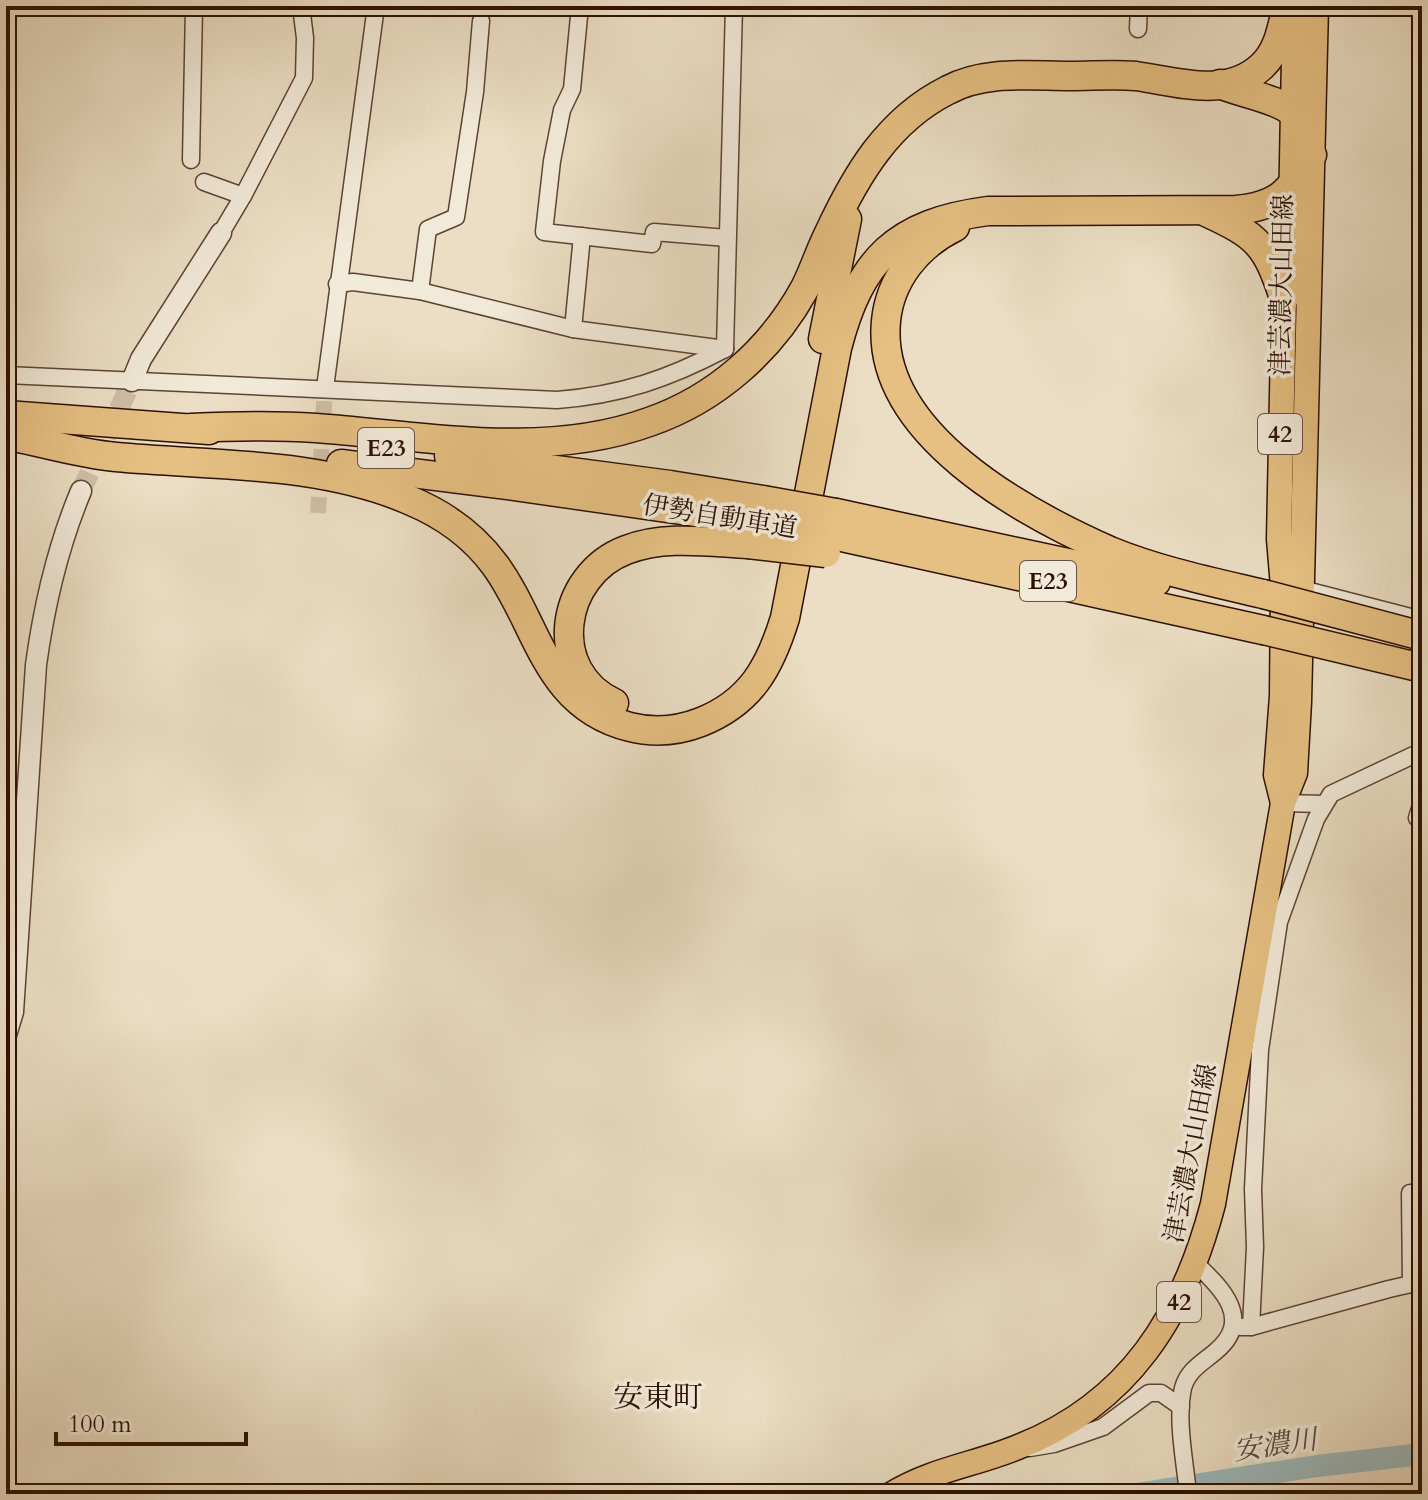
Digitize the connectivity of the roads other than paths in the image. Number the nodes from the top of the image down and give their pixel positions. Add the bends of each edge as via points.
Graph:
1 (194, 6) edge
2 (301, 6) edge
3 (376, 6) edge
4 (580, 6) edge
5 (734, 6) edge
6 (1139, 6) edge
7 (1287, 6) edge
8 (1295, 6) edge
9 (1316, 6) edge
10 (481, 21) dead end
11 (1138, 29) dead end
12 (1220, 84) junction
13 (1294, 114) junction
14 (1312, 155) junction
15 (191, 160) dead end
16 (204, 182) dead end
17 (1291, 189) junction
18 (850, 190) junction
19 (243, 196) junction
20 (988, 211) junction
21 (1202, 211) junction
22 (221, 233) joint
23 (582, 236) junction
24 (727, 238) junction
25 (337, 284) junction
26 (420, 291) junction
27 (1284, 298) junction
28 (573, 329) junction
29 (725, 349) junction
30 (6, 375) edge
31 (132, 381) junction
32 (325, 388) junction
33 (191, 428) junction
34 (9, 430) edge
35 (81, 491) tunnel mouth
36 (756, 522) junction
37 (832, 534) junction
38 (1302, 589) junction
39 (1263, 610) junction
40 (1422, 620) edge
41 (1422, 636) edge
42 (1422, 645) edge
43 (1422, 668) edge
44 (1422, 751) edge
45 (1422, 802) edge
46 (1283, 803) junction
47 (1324, 804) junction
48 (1422, 819) edge
49 (6, 1035) edge
50 (1250, 1048) junction
51 (1422, 1193) edge
52 (1196, 1264) junction
53 (1417, 1285) edge
54 (1251, 1327) junction
55 (1230, 1331) junction
56 (1181, 1407) junction
57 (1015, 1449) junction
58 (892, 1494) edge
59 (1188, 1494) edge

1 - 15 street
2 - 19 street via 304,78
3 - 25 street
4 - 23 street via 572,89 562,110 552,161 544,232
5 - 24 street
6 - 11 street
7 - 12 highway via 1275,51 1265,64 1246,77
8 - 13 main road, 津芸濃大山田線 / 42
9 - 14 main road, 津芸濃大山田線 / 42
10 - 26 street via 456,217 428,229
12 - 13 highway via 1276,101
12 - 18 highway via 1188,86 1121,76 988,76 969,81 934,97 900,123
13 - 14 highway
13 - 17 main road, 津芸濃大山田線 / 42
14 - 17 highway
14 - 38 main road, 津芸濃大山田線 / 42
16 - 19 street
17 - 21 highway via 1257,208
17 - 27 main road, 津芸濃大山田線 / 42
18 - 33 highway via 806,285 764,346 710,392 650,422 550,441 465,441 271,426
18 - 36 highway via 782,559 758,647 725,692 678,713 634,711 609,702 590,687 570,648 569,623 579,587 599,565 627,549
19 - 22 street
20 - 21 highway
20 - 34 highway via 940,219 915,230 863,280 837,348 777,641 745,696 720,713 676,729 626,726 579,702 549,666 494,564 466,534 420,505 371,487 297,471 112,456
20 - 39 highway via 920,251 892,294 886,317 887,353 909,407 959,461 1046,519
21 - 27 highway via 1261,245
22 - 31 street
23 - 24 street via 652,244 654,232
23 - 28 street
24 - 29 street
25 - 26 street
25 - 32 street
26 - 28 street
27 - 46 main road, 津芸濃大山田線 / 42 via 1282,696 1276,775
28 - 29 street
29 - 32 street via 659,381 583,398
30 - 31 street
31 - 32 street
33 - 34 highway, 伊勢自動車道 / E23
33 - 36 highway, 伊勢自動車道 / E23 via 670,485
34 - 36 highway, 伊勢自動車道 / E23 via 374,468
35 - 49 street via 41,628 13,1012
36 - 37 highway, bridge
36 - 37 highway, 伊勢自動車道 / E23, bridge
37 - 39 highway, 伊勢自動車道 / E23
37 - 39 highway, 伊勢自動車道 / E23 via 1054,582
38 - 40 street
38 - 46 main road, 津芸濃大山田線 / 42 via 1295,773
39 - 41 highway, bridge
39 - 42 highway, 伊勢自動車道 / E23
39 - 43 highway, 伊勢自動車道 / E23, bridge
44 - 47 street via 1331,794
45 - 48 street via 1417,818
46 - 47 street
46 - 50 main road, 津芸濃大山田線 / 42
47 - 50 street via 1279,922
50 - 52 main road, 津芸濃大山田線 / 42
50 - 54 street via 1255,1247
51 - 53 street via 1410,1193
52 - 55 street via 1224,1291 1230,1303
52 - 57 main road, 津芸濃大山田線 / 42 via 1163,1328 1118,1383 1070,1423
53 - 54 street
54 - 55 street
55 - 56 street via 1222,1346 1189,1375
56 - 57 street via 1161,1393 1149,1393 1092,1432
56 - 59 street
57 - 58 main road, 津芸濃大山田線 / 42 via 941,1470

